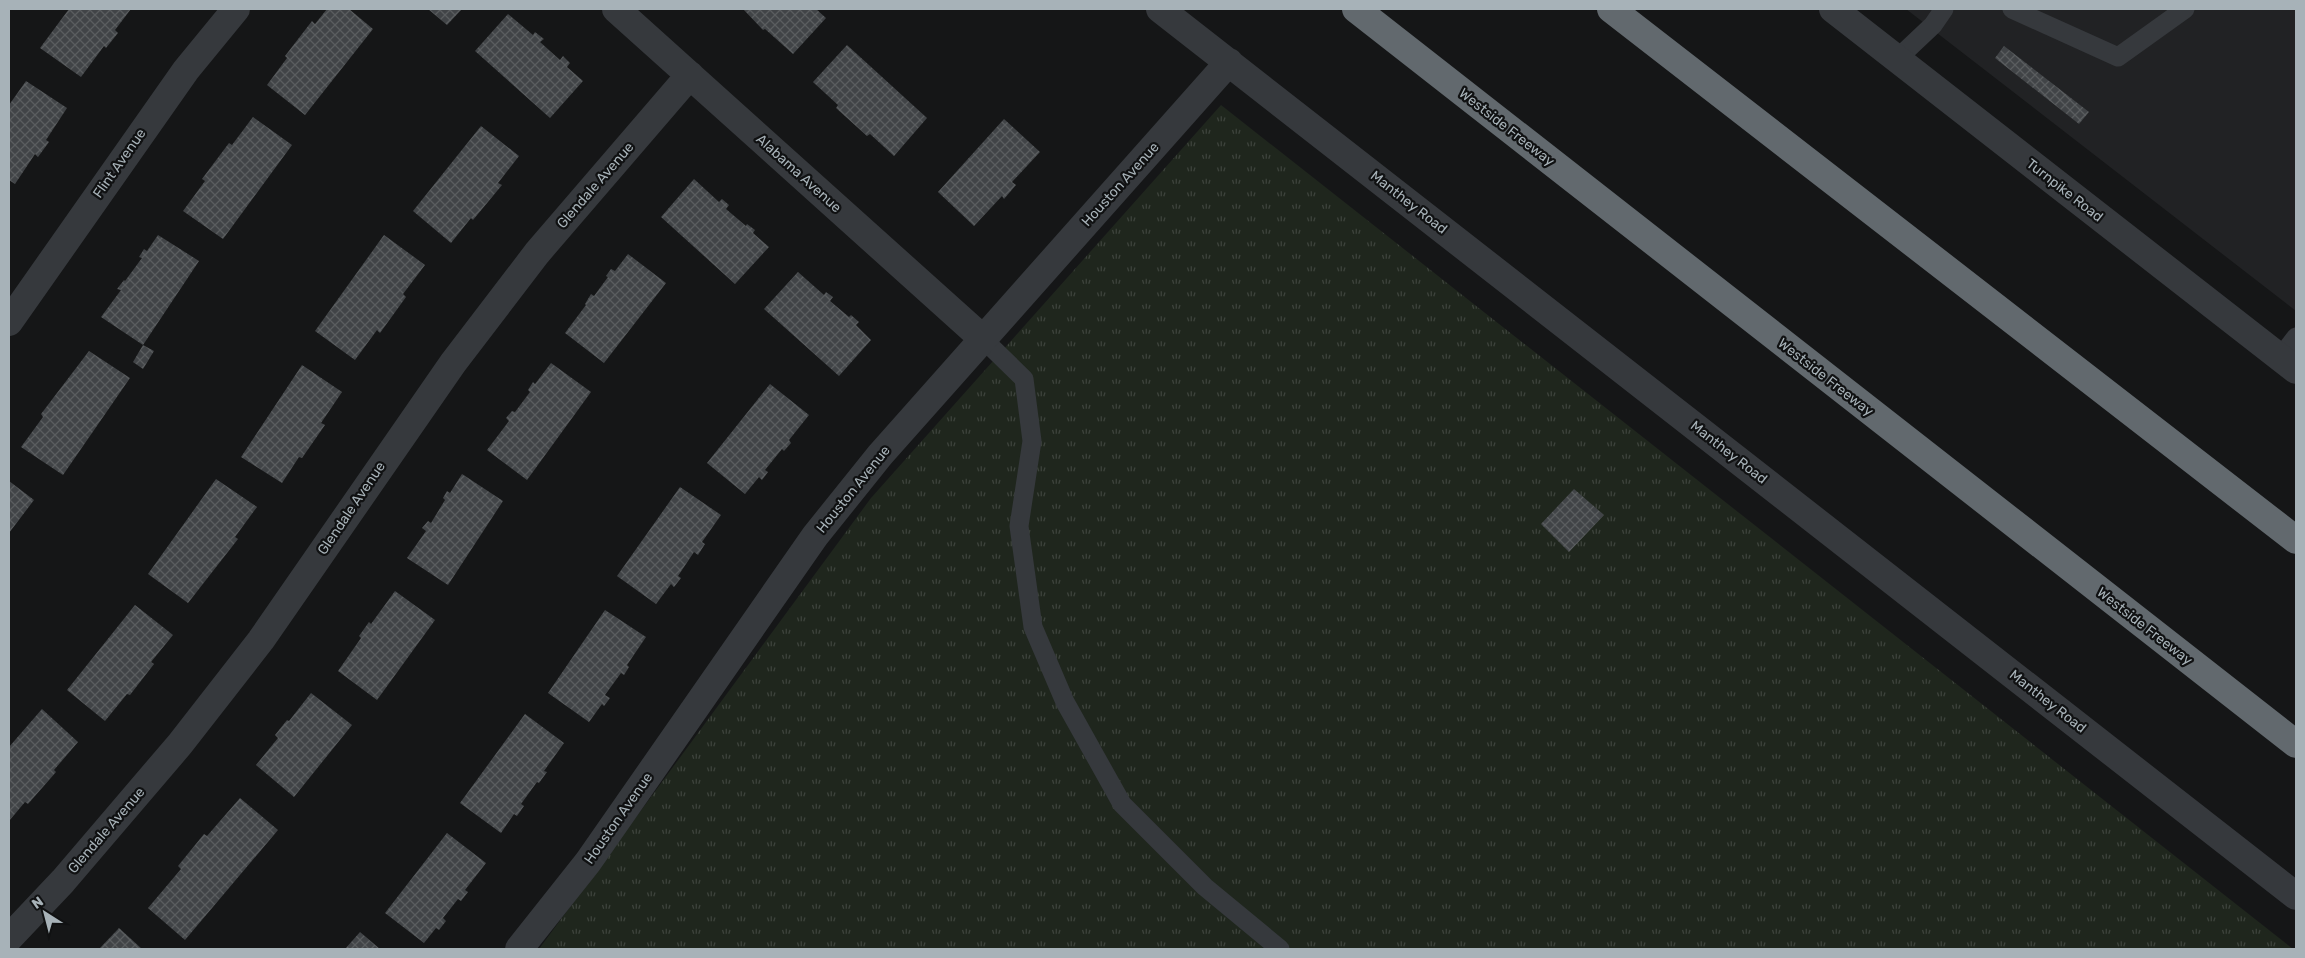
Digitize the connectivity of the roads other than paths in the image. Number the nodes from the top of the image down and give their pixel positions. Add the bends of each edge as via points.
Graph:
1 (236, 9) edge
2 (616, 9) edge
3 (1160, 9) edge
4 (1356, 9) edge
5 (1611, 9) edge
6 (1833, 9) edge
7 (1944, 9) edge
8 (2012, 9) edge
9 (2185, 9) edge
10 (1897, 59) junction
11 (1229, 62) junction
12 (690, 75) junction
13 (9, 322) edge
14 (982, 338) junction
15 (2291, 355) edge
16 (2296, 540) edge
17 (2296, 744) edge
18 (2296, 896) edge
19 (9, 938) edge
20 (519, 949) edge
21 (1280, 949) edge

1 - 13 street, Flint Avenue via 180,78
2 - 12 street, Alabama Avenue
3 - 11 street, Manthey Road
4 - 17 highway, Westside Freeway
5 - 16 highway
6 - 10 street, Turnpike Road
7 - 10 lane via 1933,25
8 - 9 lane via 2118,57
10 - 15 street, Turnpike Road
11 - 14 street, Houston Avenue
11 - 18 street, Manthey Road
12 - 14 street, Alabama Avenue
12 - 19 street, Glendale Avenue via 537,253 465,347 261,640 180,744 63,881
14 - 20 street, Houston Avenue via 880,454 815,536 588,862
14 - 21 lane via 1024,379 1032,441 1019,526 1034,627 1065,702 1122,804 1205,887

